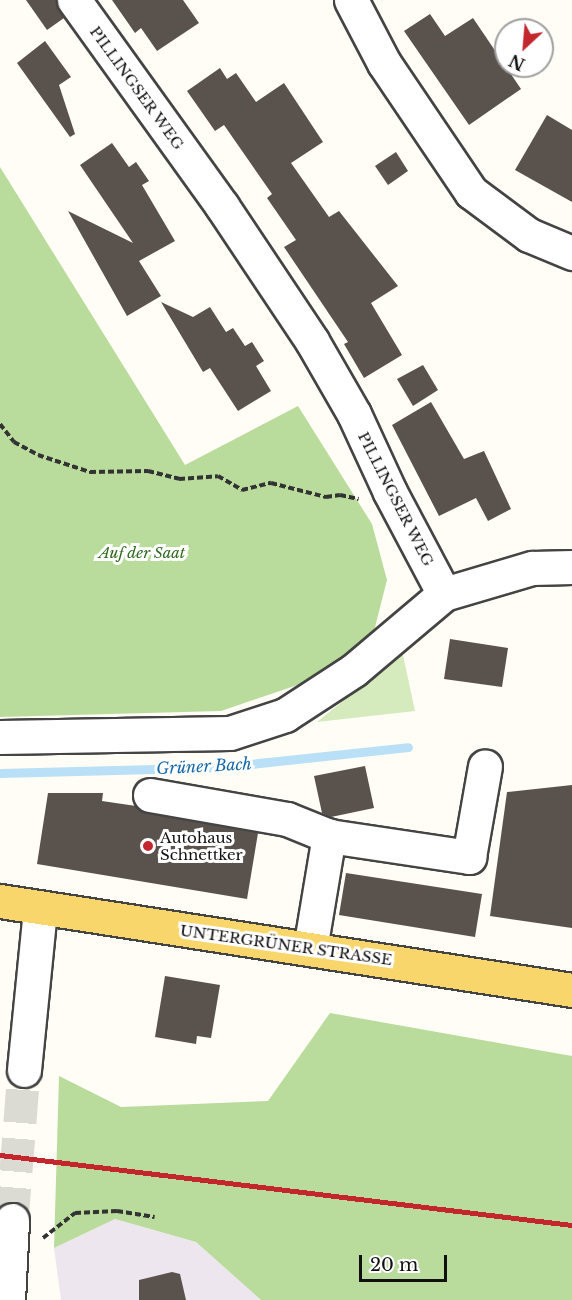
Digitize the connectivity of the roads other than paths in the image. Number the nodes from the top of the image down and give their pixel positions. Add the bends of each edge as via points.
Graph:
1 (74, 0) edge
2 (351, 0) edge
3 (572, 253) edge
4 (572, 567) edge
5 (444, 594) junction
6 (0, 737) edge
7 (485, 766) dead end
8 (150, 795) dead end
9 (329, 836) junction
10 (0, 902) edge
11 (40, 909) junction
12 (310, 949) junction
13 (572, 990) edge
14 (24, 1071) tunnel mouth
15 (12, 1220) tunnel mouth
16 (5, 1280) edge

1 - 5 street, PILLINGSER WEG via 222,206 312,341 354,414
2 - 3 street via 384,63 471,192 529,235
4 - 5 street via 532,568
5 - 6 street via 354,670 285,715 230,733
7 - 9 street via 469,857
8 - 9 street via 287,819
9 - 12 street
10 - 11 main road, UNTERGRÜNER STRASSE
11 - 12 main road, UNTERGRÜNER STRASSE
11 - 14 street
12 - 13 main road, UNTERGRÜNER STRASSE
15 - 16 street

